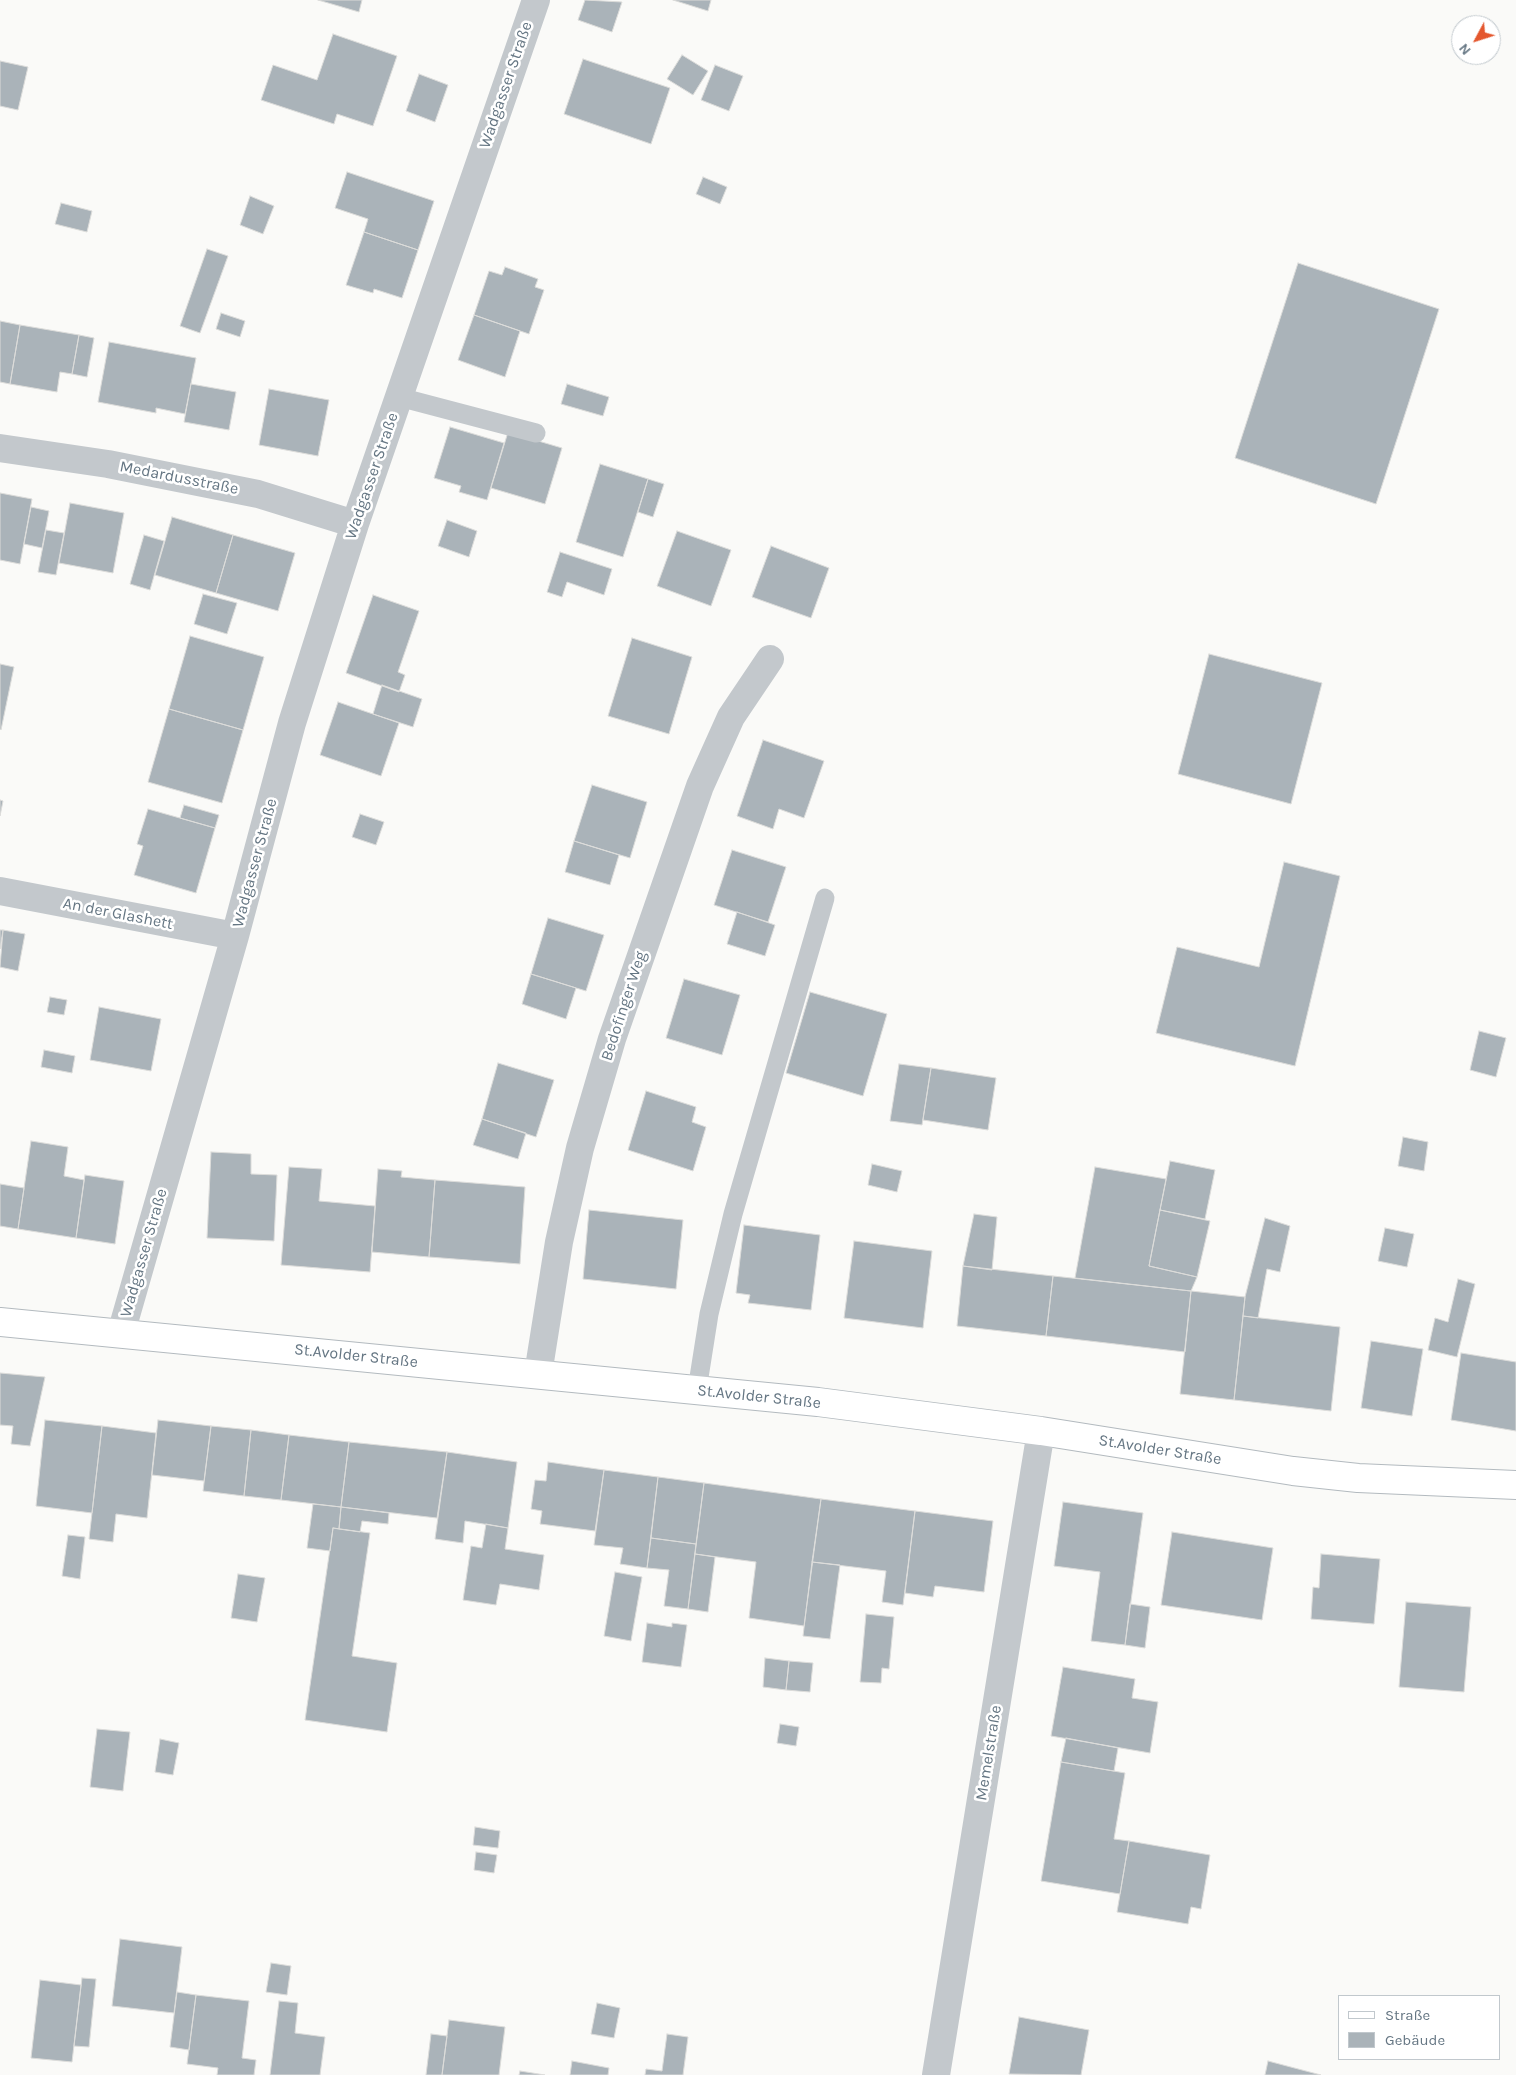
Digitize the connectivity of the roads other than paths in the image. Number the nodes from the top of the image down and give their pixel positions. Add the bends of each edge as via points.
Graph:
1 (536, 0) edge
2 (399, 397) junction
3 (536, 433) dead end
4 (0, 448) edge
5 (355, 524) junction
6 (770, 659) dead end
7 (0, 891) edge
8 (825, 898) dead end
9 (235, 936) junction
10 (0, 1322) edge
11 (121, 1333) junction
12 (538, 1374) junction
13 (697, 1390) junction
14 (1042, 1431) junction
15 (1516, 1485) edge
16 (936, 2075) edge

1 - 2 street, Wadgasser Straße
2 - 3 lane, Wadgasser Straße
2 - 5 street, Wadgasser Straße
4 - 5 street, Medardusstraße via 108,464 258,494
5 - 9 street, Wadgasser Straße via 292,723
6 - 12 street, Bedofinger Weg via 731,717 700,786 612,1039 580,1148 559,1242
7 - 9 street, An der Glashett
8 - 13 lane via 733,1214 709,1314
9 - 11 street, Wadgasser Straße
10 - 11 main road, St.Avolder Straße
11 - 12 main road, St.Avolder Straße
12 - 13 main road, St.Avolder Straße
13 - 14 main road, St.Avolder Straße
14 - 15 main road, St.Avolder Straße via 1293,1471 1358,1478
14 - 16 street, Memelstraße

